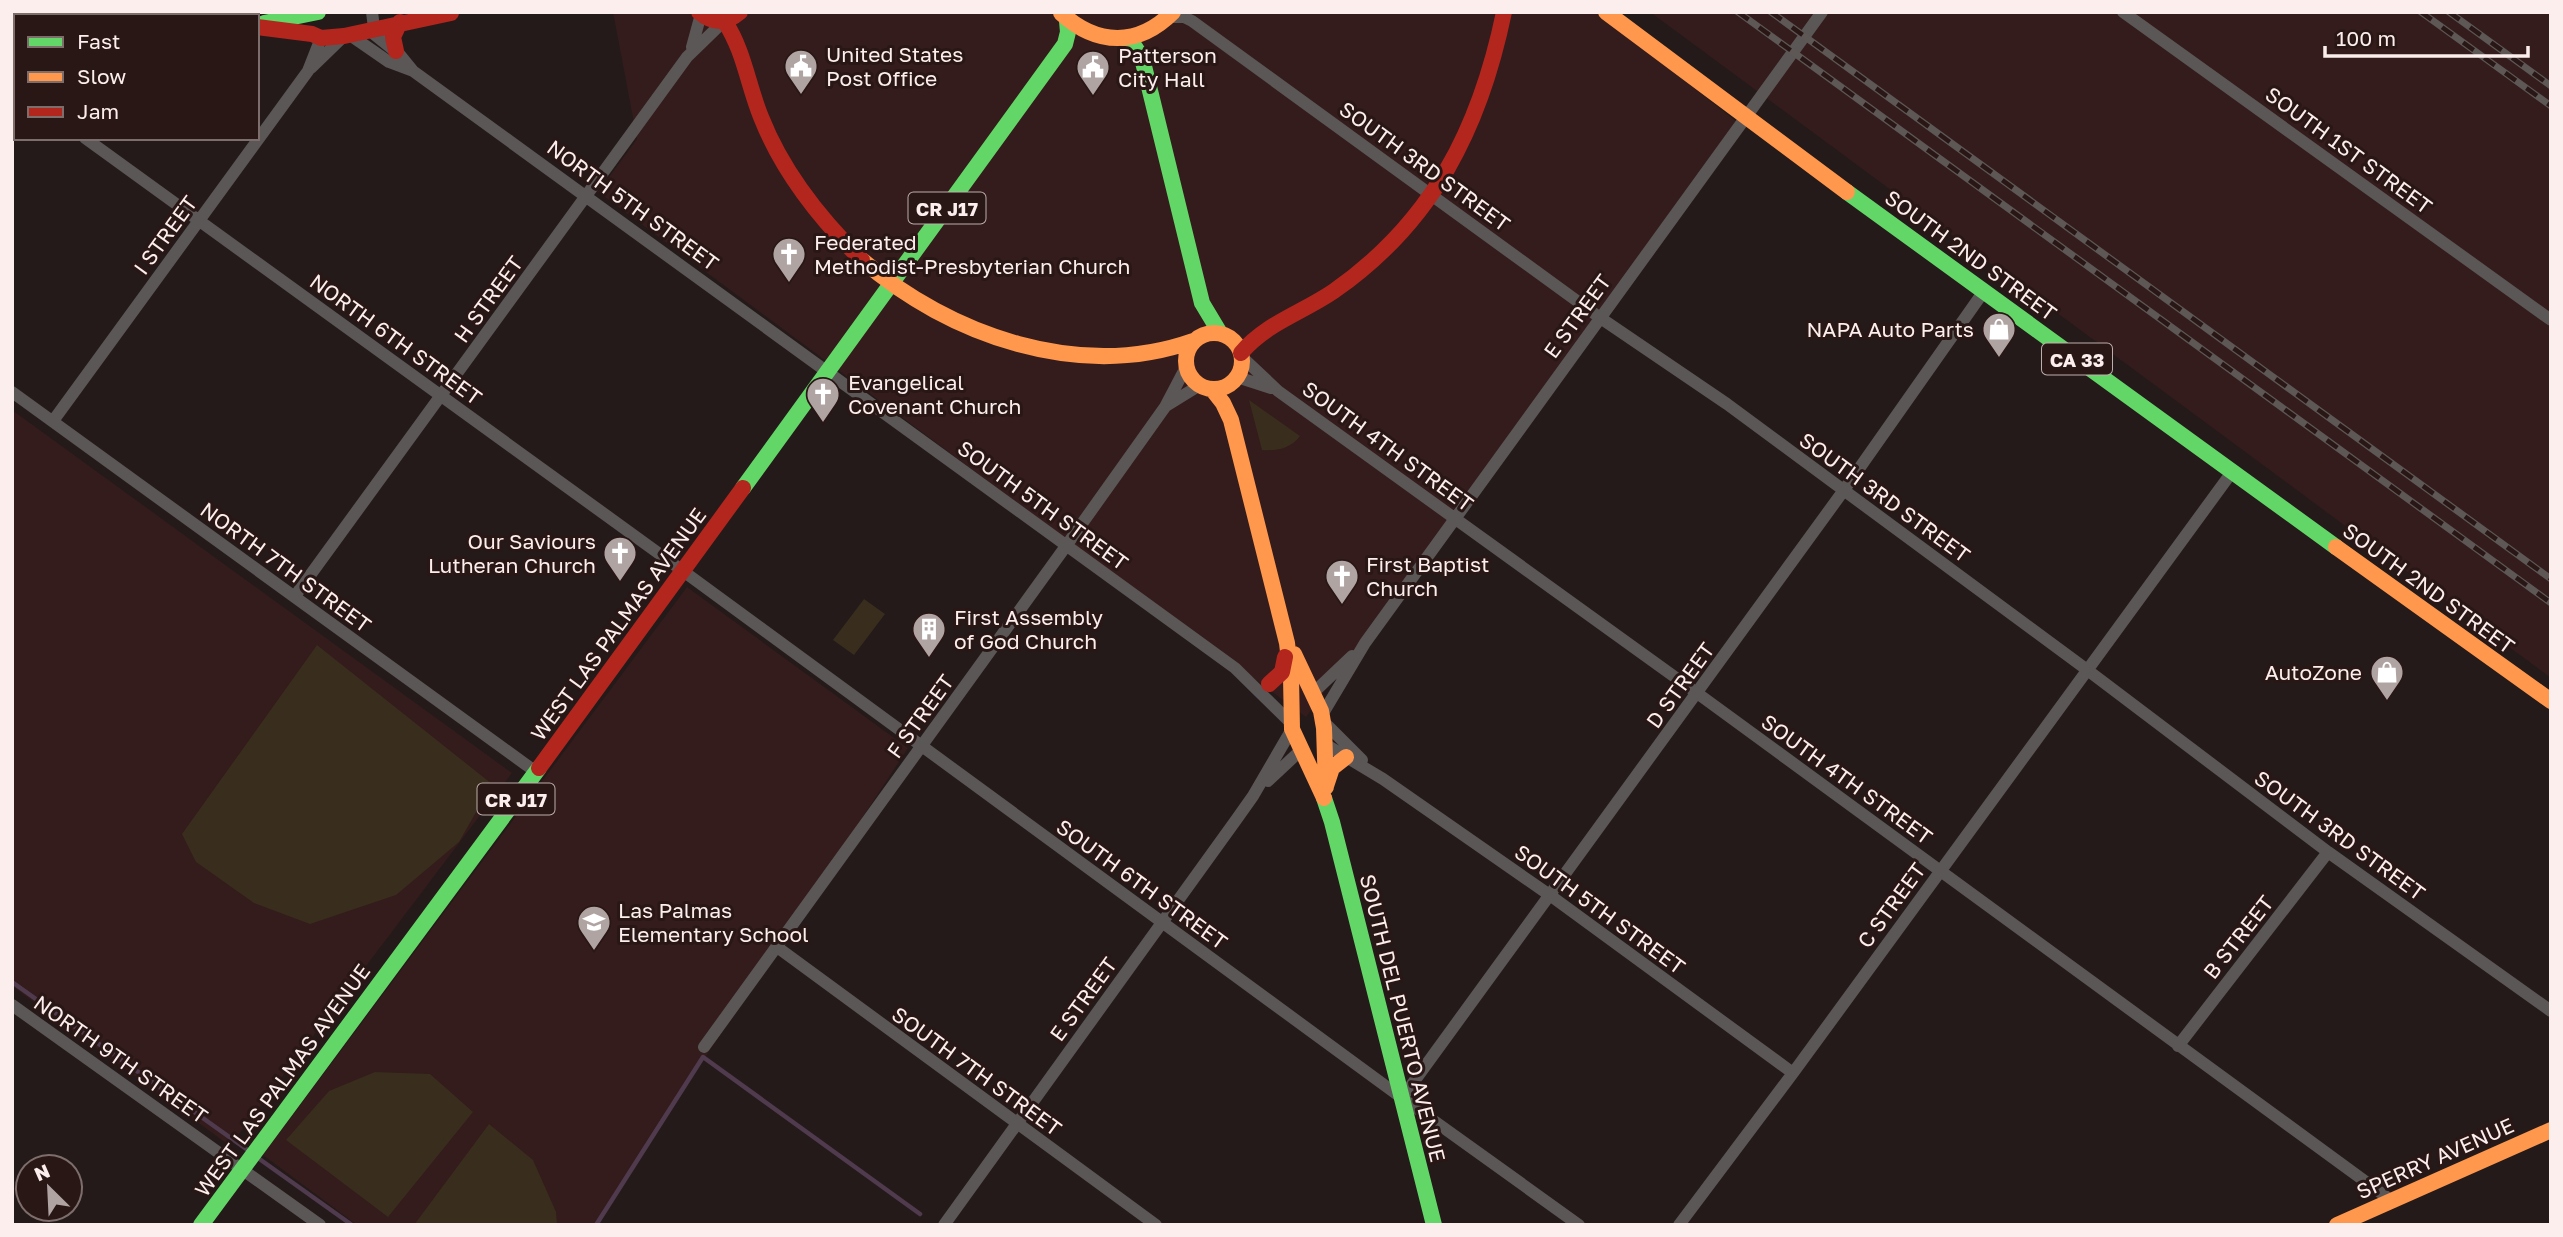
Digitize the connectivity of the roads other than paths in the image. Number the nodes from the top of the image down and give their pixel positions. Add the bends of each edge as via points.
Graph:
1 (416, 12) edge
2 (463, 12) edge
3 (741, 12) edge
4 (1504, 12) edge
5 (1606, 12) edge
6 (1822, 12) edge
7 (2123, 12) edge
8 (317, 13) edge
9 (451, 13) edge
10 (700, 13) edge
11 (294, 15) edge
12 (1171, 15) edge
13 (1064, 16) edge
14 (1188, 17) edge
15 (400, 22) junction
16 (723, 22) junction
17 (259, 24) edge
18 (372, 24) edge
19 (259, 25) edge
20 (1148, 32) junction
21 (1087, 33) junction
22 (319, 36) junction
23 (347, 36) junction
24 (1125, 39) junction
25 (1065, 44) junction
26 (396, 51) junction
27 (741, 53) junction
28 (687, 57) junction
29 (1142, 58) junction
30 (308, 71) junction
31 (413, 71) junction
32 (1747, 118) junction
33 (259, 139) edge
34 (88, 140) edge
35 (258, 140) edge
36 (587, 196) junction
37 (1433, 196) junction
38 (200, 220) junction
39 (892, 284) junction
40 (1984, 291) junction
41 (1202, 303) junction
42 (1599, 317) junction
43 (2551, 320) edge
44 (1272, 325) junction
45 (1224, 335) junction
46 (1197, 339) junction
47 (1146, 354) junction
48 (1242, 355) junction
49 (1186, 366) junction
50 (829, 372) junction
51 (1234, 380) junction
52 (1206, 387) junction
53 (1278, 391) junction
54 (12, 393) edge
55 (442, 396) junction
56 (1165, 407) junction
57 (1231, 420) junction
58 (53, 421) junction
59 (2232, 472) junction
60 (1844, 490) junction
61 (1455, 518) junction
62 (1066, 547) junction
63 (683, 571) junction
64 (295, 596) junction
65 (1286, 635) junction
66 (1365, 643) junction
67 (1235, 668) junction
68 (2087, 669) junction
69 (1269, 684) junction
70 (1312, 692) junction
71 (1697, 694) junction
72 (1291, 695) junction
73 (2551, 701) edge
74 (1322, 718) junction
75 (1291, 726) junction
76 (1323, 745) junction
77 (922, 747) junction
78 (1301, 751) junction
79 (1346, 757) junction
80 (536, 772) junction
81 (1383, 779) junction
82 (1326, 790) junction
83 (1253, 796) junction
84 (1332, 822) junction
85 (2328, 852) junction
86 (1940, 871) junction
87 (1551, 896) junction
88 (1162, 922) junction
89 (777, 947) junction
90 (12, 1005) edge
91 (2551, 1011) edge
92 (2178, 1046) junction
93 (705, 1047) dead end
94 (1793, 1073) junction
95 (1402, 1098) junction
96 (1017, 1124) junction
97 (2551, 1130) edge
98 (242, 1168) junction
99 (2392, 1201) junction
100 (201, 1225) edge
101 (320, 1225) edge
102 (944, 1225) edge
103 (1156, 1225) edge
104 (1434, 1225) edge
105 (1579, 1225) edge
106 (1679, 1225) edge
107 (2337, 1225) edge

1 - 9 main road
2 - 9 main road
3 - 16 main road
3 - 27 main road
4 - 37 main road via 1481,105
5 - 32 main road, SOUTH 2ND STREET / CA 33
6 - 32 street, E STREET
7 - 43 street, SOUTH 1ST STREET
8 - 11 main road
8 - 22 street via 314,24
9 - 15 main road
10 - 16 main road
10 - 28 street, H STREET
11 - 17 main road
12 - 14 street, SOUTH 3RD STREET
12 - 20 main road
13 - 21 main road
13 - 25 main road, WEST LAS PALMAS AVENUE
14 - 37 street, SOUTH 3RD STREET
15 - 18 main road
15 - 26 main road via 393,37
16 - 27 main road
16 - 28 street, H STREET
18 - 23 main road
18 - 26 street, NORTH 5TH STREET
19 - 22 main road
20 - 24 main road
20 - 29 main road
21 - 24 main road
21 - 25 main road, WEST LAS PALMAS AVENUE / CR J17
22 - 23 main road
22 - 30 street, I STREET
23 - 30 street, I STREET
23 - 31 street, NORTH 5TH STREET
24 - 29 main road
25 - 39 main road, WEST LAS PALMAS AVENUE / CR J17
26 - 31 street, NORTH 5TH STREET
27 - 39 main road via 760,115 798,188 841,240
28 - 36 street, H STREET
29 - 41 main road
30 - 33 street, I STREET
31 - 36 street, NORTH 5TH STREET
32 - 40 main road, SOUTH 2ND STREET / CA 33
32 - 42 street, E STREET
34 - 38 street, NORTH 6TH STREET
35 - 38 street, I STREET
36 - 50 street, NORTH 5TH STREET
36 - 55 street, H STREET
37 - 42 street, SOUTH 3RD STREET
37 - 44 main road via 1358,273
38 - 55 street, NORTH 6TH STREET
38 - 58 street, I STREET
39 - 47 main road via 944,316 1013,342 1080,355
39 - 50 main road, WEST LAS PALMAS AVENUE / CR J17
40 - 59 main road, SOUTH 2ND STREET / CA 33
40 - 60 street, D STREET
41 - 45 main road
41 - 46 main road
42 - 60 street, SOUTH 3RD STREET
42 - 61 street, E STREET
44 - 45 main road
44 - 48 main road via 1252,339
45 - 46 main road via 1208,333
45 - 48 main road
46 - 47 main road
46 - 49 main road via 1187,352
47 - 49 main road
48 - 51 main road
48 - 53 street, SOUTH 4TH STREET
49 - 52 main road via 1193,380
49 - 56 street, F STREET
50 - 62 street, SOUTH 5TH STREET
50 - 63 main road, WEST LAS PALMAS AVENUE / CR J17
51 - 52 main road via 1220,389
51 - 53 street, SOUTH 4TH STREET
51 - 57 main road, SOUTH DEL PUERTO AVENUE via 1229,399
52 - 56 street, F STREET
52 - 57 main road, SOUTH DEL PUERTO AVENUE via 1223,403
53 - 61 street, SOUTH 4TH STREET
54 - 58 street, NORTH 7TH STREET
55 - 63 street, NORTH 6TH STREET
55 - 64 street, H STREET
56 - 62 street, F STREET
57 - 65 main road, SOUTH DEL PUERTO AVENUE
58 - 64 street, NORTH 7TH STREET
59 - 68 street, C STREET
59 - 73 main road, SOUTH 2ND STREET / CA 33
60 - 68 street, SOUTH 3RD STREET
60 - 71 street, D STREET
61 - 66 street, E STREET
61 - 71 street, SOUTH 4TH STREET
62 - 67 street, SOUTH 5TH STREET
62 - 77 street, F STREET
63 - 77 street, SOUTH 6TH STREET
63 - 80 main road, WEST LAS PALMAS AVENUE / CR J17
64 - 80 street, NORTH 7TH STREET
65 - 69 main road via 1282,672
65 - 70 main road, SOUTH DEL PUERTO AVENUE
65 - 72 main road, SOUTH DEL PUERTO AVENUE
66 - 70 street, E STREET
66 - 74 street, E STREET
67 - 69 street, SOUTH 5TH STREET
67 - 75 street, SOUTH 5TH STREET
68 - 85 street, SOUTH 3RD STREET
68 - 86 street, C STREET
69 - 72 street, SOUTH 5TH STREET
70 - 72 street
70 - 74 main road, SOUTH DEL PUERTO AVENUE
71 - 86 street, SOUTH 4TH STREET
71 - 87 street, D STREET
72 - 75 main road, SOUTH DEL PUERTO AVENUE
74 - 76 main road, SOUTH DEL PUERTO AVENUE
74 - 81 street, SOUTH 5TH STREET
75 - 78 main road, SOUTH DEL PUERTO AVENUE
75 - 83 street, E STREET
76 - 78 street via 1312,752
76 - 79 street, SOUTH 5TH STREET
76 - 82 main road, SOUTH DEL PUERTO AVENUE
77 - 88 street, SOUTH 6TH STREET
77 - 89 street, F STREET
78 - 83 street, E STREET
78 - 84 main road, SOUTH DEL PUERTO AVENUE
79 - 81 street, SOUTH 5TH STREET
79 - 82 main road via 1332,768
80 - 98 main road, WEST LAS PALMAS AVENUE / CR J17
81 - 87 street, SOUTH 5TH STREET
82 - 84 main road, SOUTH DEL PUERTO AVENUE
83 - 88 street, E STREET
84 - 95 main road, SOUTH DEL PUERTO AVENUE
85 - 91 street, SOUTH 3RD STREET
85 - 92 street, B STREET
86 - 92 street, SOUTH 4TH STREET
86 - 94 street, C STREET
87 - 94 street, SOUTH 5TH STREET
87 - 95 street, D STREET
88 - 95 street, SOUTH 6TH STREET
88 - 96 street, E STREET
89 - 93 street, F STREET
89 - 96 street, SOUTH 7TH STREET
90 - 98 street, NORTH 9TH STREET
92 - 99 street, SOUTH 4TH STREET
94 - 106 street, C STREET
95 - 104 main road, SOUTH DEL PUERTO AVENUE
95 - 105 street, SOUTH 6TH STREET
96 - 102 street, E STREET
96 - 103 street, SOUTH 7TH STREET
97 - 99 main road, SPERRY AVENUE
98 - 100 main road, WEST LAS PALMAS AVENUE / CR J17
98 - 101 street, NORTH 9TH STREET
99 - 107 main road, SPERRY AVENUE

